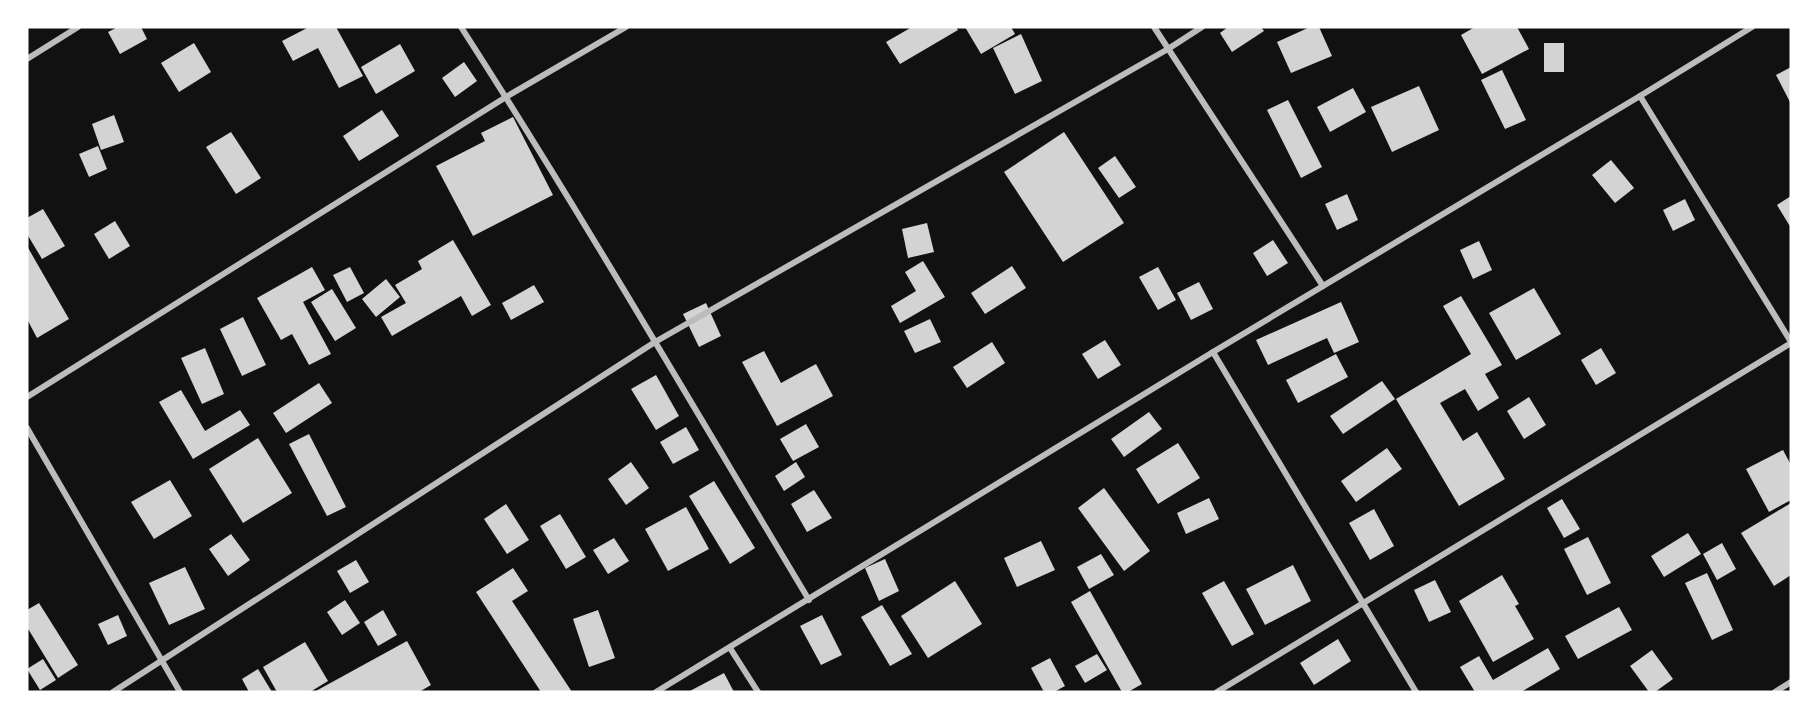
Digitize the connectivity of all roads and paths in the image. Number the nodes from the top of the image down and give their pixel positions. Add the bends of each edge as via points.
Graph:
1 (78, 27) edge
2 (461, 27) edge
3 (626, 27) edge
4 (1154, 27) edge
5 (1202, 27) edge
6 (1752, 27) edge
7 (1168, 49) junction
8 (27, 59) edge
9 (1640, 96) junction
10 (506, 97) junction
11 (1323, 286) junction
12 (655, 342) junction
13 (1791, 343) edge
14 (1213, 352) junction
15 (27, 397) edge
16 (27, 428) edge
17 (809, 600) junction
18 (1363, 604) junction
19 (730, 648) junction
20 (161, 662) junction
21 (1791, 682) edge
22 (113, 692) edge
23 (180, 692) edge
24 (656, 692) edge
25 (758, 692) edge
26 (1217, 692) edge
27 (1416, 692) edge
28 (1775, 692) edge

1 - 8 street
2 - 10 street
3 - 10 street
4 - 7 street
5 - 7 street
6 - 9 street
7 - 11 street
7 - 12 street
9 - 11 street
9 - 13 street
10 - 12 street
10 - 15 street
11 - 14 street
12 - 17 street
12 - 20 street
13 - 18 street
14 - 17 street
14 - 18 street
16 - 20 street
17 - 19 street
18 - 26 street
18 - 27 street
19 - 24 street
19 - 25 street
20 - 22 street
20 - 23 street
21 - 28 street

